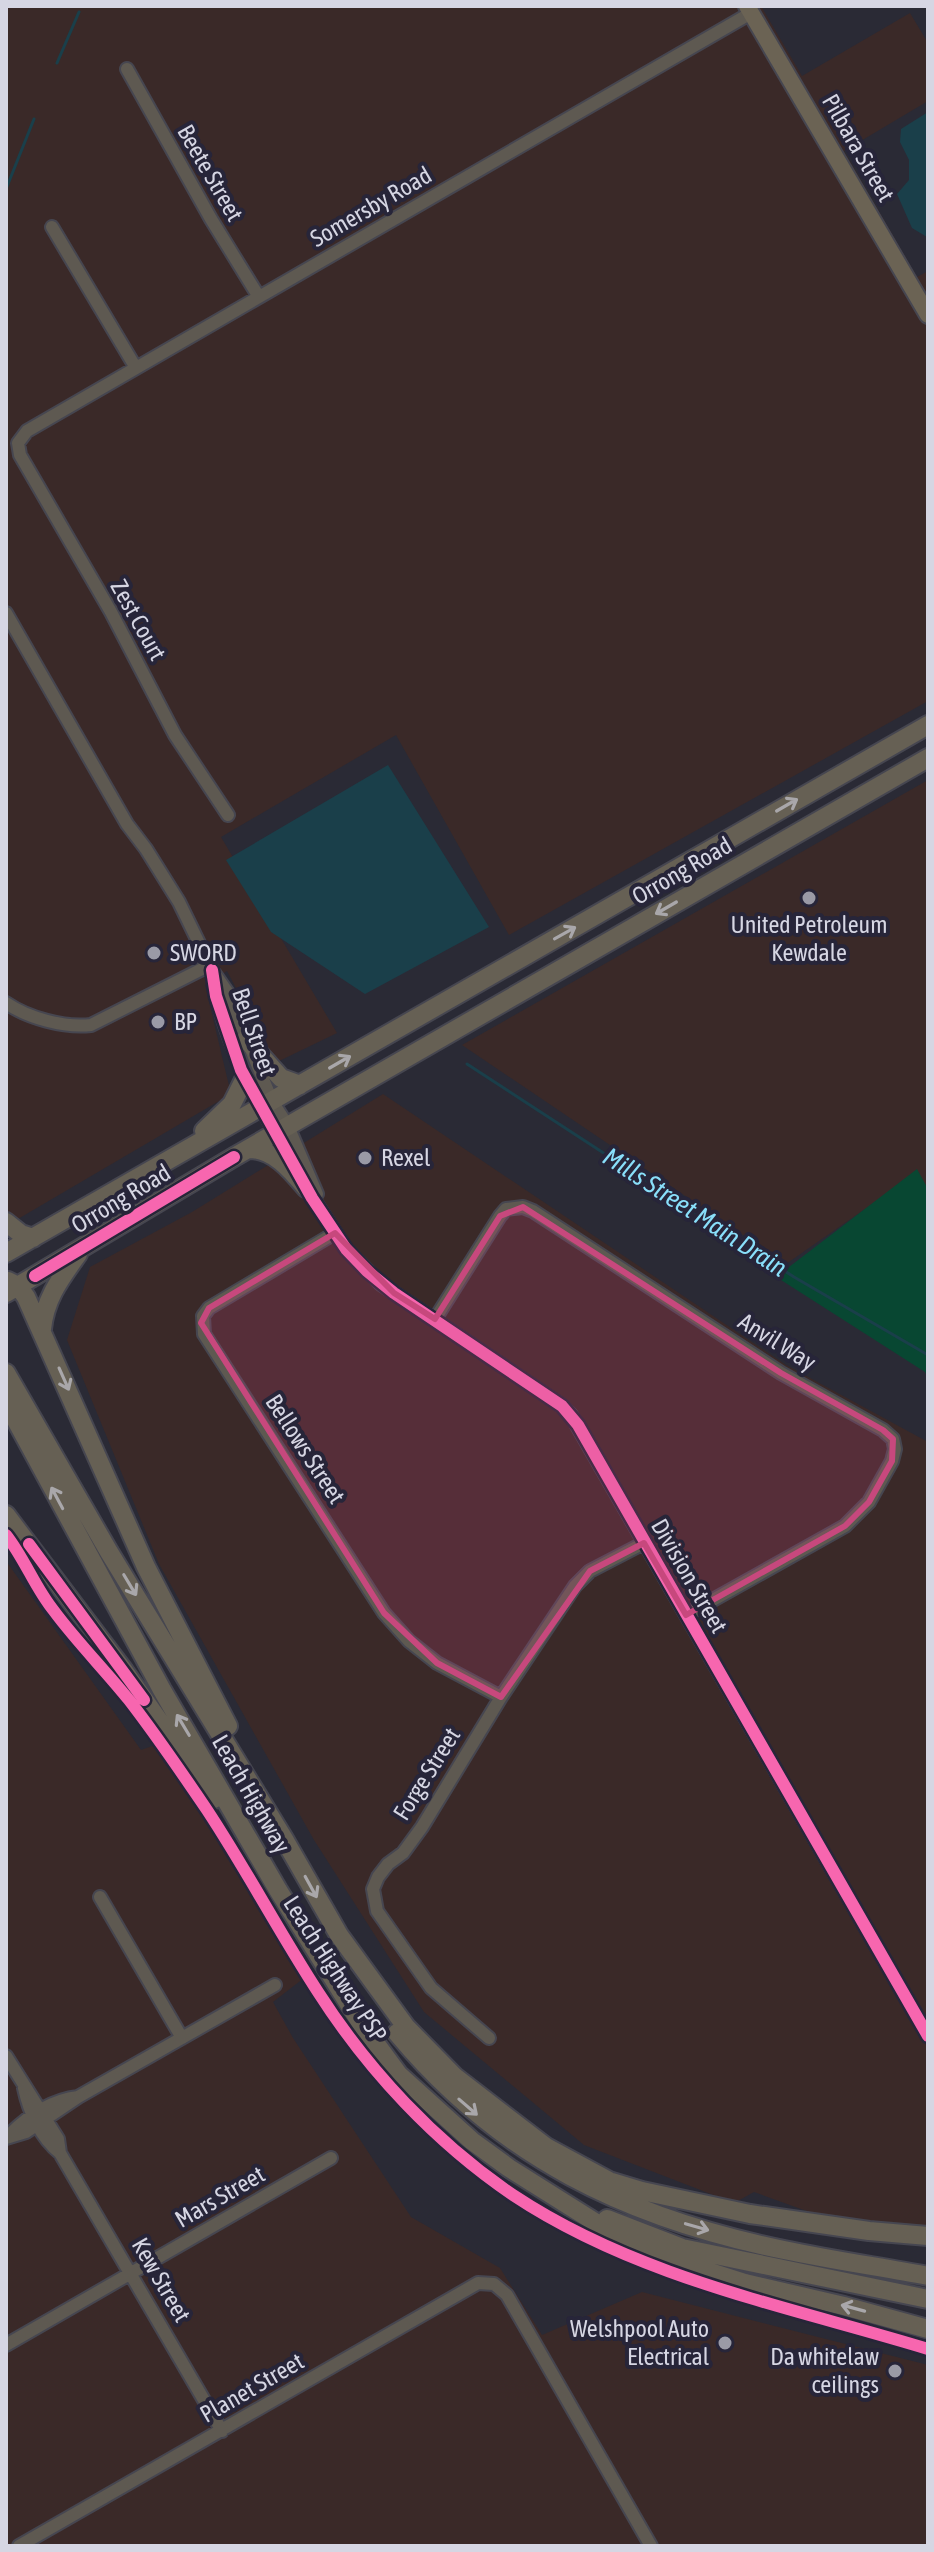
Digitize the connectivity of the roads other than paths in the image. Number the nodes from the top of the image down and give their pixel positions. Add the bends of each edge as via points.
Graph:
1 (749, 10) edge
2 (127, 69) dead end
3 (52, 227) dead end
4 (259, 297) junction
5 (928, 315) edge
6 (136, 368) junction
7 (18, 443) joint
8 (6, 613) edge
9 (928, 725) edge
10 (928, 758) edge
11 (228, 815) dead end
12 (211, 967) junction
13 (6, 1003) edge
14 (246, 1039) junction
15 (245, 1078) junction
16 (300, 1085) junction
17 (266, 1105) junction
18 (282, 1130) junction
19 (248, 1149) junction
20 (165, 1163) junction
21 (306, 1188) junction
22 (326, 1217) junction
23 (6, 1222) edge
24 (335, 1233) junction
25 (33, 1238) junction
26 (81, 1250) junction
27 (6, 1253) edge
28 (10, 1286) edge
29 (435, 1319) junction
30 (42, 1329) junction
31 (6, 1373) edge
32 (6, 1402) edge
33 (6, 1515) edge
34 (644, 1543) junction
35 (686, 1615) junction
36 (501, 1697) junction
37 (284, 1839) junction
38 (278, 1890) junction
39 (100, 1897) dead end
40 (339, 1935) junction
41 (275, 1985) dead end
42 (928, 2036) edge
43 (182, 2038) junction
44 (489, 2038) dead end
45 (6, 2056) edge
46 (39, 2118) junction
47 (6, 2138) edge
48 (331, 2158) dead end
49 (509, 2168) junction
50 (928, 2236) edge
51 (132, 2273) junction
52 (928, 2276) edge
53 (928, 2299) edge
54 (928, 2329) edge
55 (6, 2345) edge
56 (222, 2431) junction
57 (19, 2546) edge
58 (651, 2546) edge

1 - 4 street, Somersby Road
1 - 5 main road, Pilbara Street
2 - 4 street, Beete Street
3 - 6 street
4 - 6 street, Somersby Road
6 - 7 street, Somersby Road via 27,431
7 - 11 street, Zest Court via 175,735
8 - 12 street, Bell Street via 127,824 179,902
16 -> 9 highway, Orrong Road
10 -> 18 highway, Orrong Road
12 - 13 street via 91,1025 69,1026
12 - 14 street, Bell Street
12 - 15 street, Bell Street
14 - 16 highway via 274,1072
14 - 17 street, Bell Street
15 - 17 street, Bell Street
15 - 20 highway via 232,1104
16 - 17 highway, Orrong Road
17 - 18 street
17 - 20 highway, Orrong Road
18 - 19 highway, Orrong Road
18 - 21 street, Division Street
18 - 22 street, Division Street
19 - 21 highway via 280,1161
19 - 26 highway, Orrong Road
20 - 25 highway, Orrong Road
21 - 22 street, Division Street
22 - 24 street, Division Street
23 - 25 highway
24 - 29 street, Division Street via 381,1284
24 - 36 street, Bellows Street via 209,1308 203,1316 204,1334 384,1613 437,1663
25 - 27 highway, Orrong Road
26 - 28 highway, Orrong Road
26 - 30 highway via 51,1294
28 - 30 highway
29 - 34 street, Division Street via 571,1415
29 - 35 street, Anvil Way via 500,1216 506,1209 523,1207 893,1439 892,1461 869,1502 845,1526
30 -> 37 highway via 146,1567
31 -> 37 highway, Leach Highway
38 -> 32 highway, Leach Highway
33 - 38 highway
34 - 35 street, Division Street
34 - 36 street, Forge Street via 590,1571 575,1586
35 - 42 street, Division Street
36 - 44 street, Forge Street via 422,1827 373,1889 377,1911 431,1988
37 -> 40 highway, Leach Highway
38 - 49 highway, Leach Highway via 399,2075
39 - 43 street
40 - 50 highway via 406,2027 455,2077 546,2147 588,2171 642,2191 750,2214
40 -> 52 highway via 388,2022 423,2064 471,2111 529,2153 664,2217 781,2250
41 - 43 street
43 - 46 street
45 - 46 street, Kew Street
46 - 47 street via 26,2132
46 - 51 street, Kew Street via 58,2139 60,2153
48 - 51 street, Mars Street
49 - 53 highway via 588,2211 682,2248
54 -> 49 highway via 660,2256 625,2241
51 - 55 street, Mars Street
51 - 56 street, Kew Street
56 - 57 street, Planet Street
56 - 58 street, Planet Street via 478,2283 494,2284 507,2295

